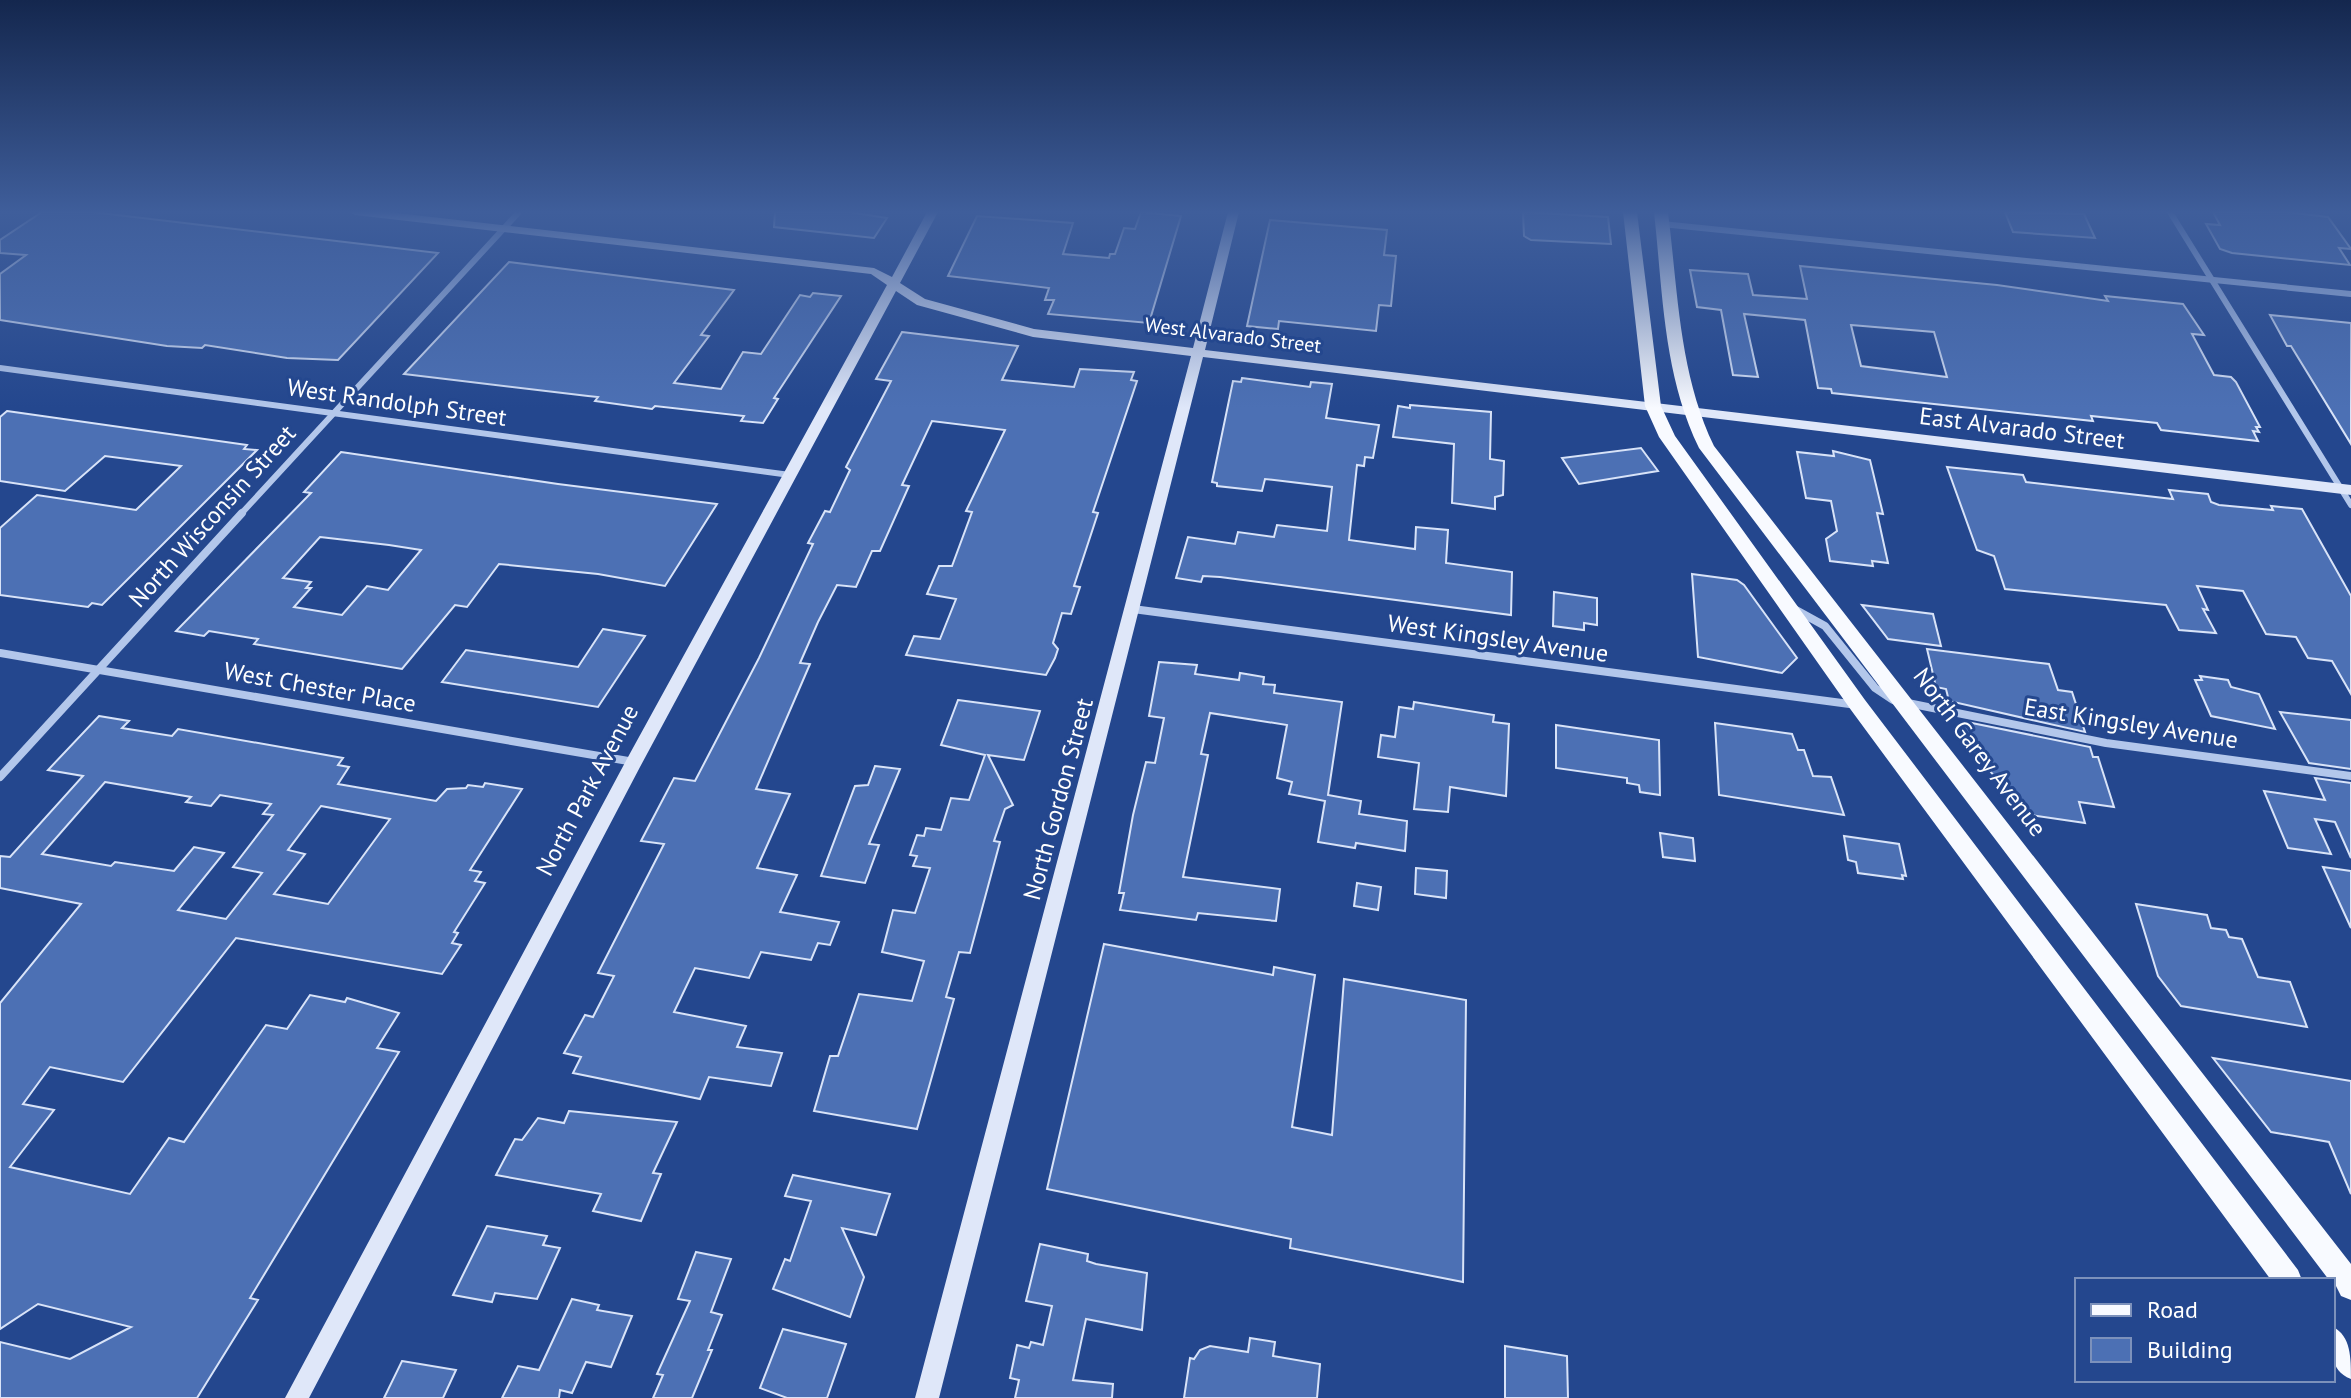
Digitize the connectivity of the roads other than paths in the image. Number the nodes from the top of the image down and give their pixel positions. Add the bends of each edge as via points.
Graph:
1 (459, 277) edge
2 (884, 277) edge
3 (898, 277) edge
4 (1217, 277) edge
5 (1638, 277) edge
6 (1670, 277) edge
7 (2187, 277) edge
8 (2210, 277) edge
9 (2212, 280) junction
10 (894, 284) junction
11 (2351, 294) edge
12 (1198, 351) junction
13 (0, 368) edge
14 (1653, 406) junction
15 (335, 411) junction
16 (1689, 411) junction
17 (790, 475) junction
18 (2346, 489) edge
19 (2351, 505) edge
20 (1784, 604) junction
21 (1133, 609) junction
22 (0, 653) edge
23 (100, 669) junction
24 (1905, 702) junction
25 (1858, 705) junction
26 (634, 762) junction
27 (2351, 776) edge
28 (0, 777) edge
29 (2287, 1278) edge
30 (2351, 1286) edge
31 (2335, 1344) edge
32 (2351, 1365) edge
33 (297, 1398) edge
34 (927, 1398) edge

1 - 15 street, North Wisconsin Street
2 - 10 street, West Alvarado Street
3 - 10 street, North Park Avenue
4 - 12 street, North Gordon Street
5 - 14 main road
6 - 16 main road, North Garey Avenue
7 - 9 street
8 - 9 street
9 - 11 street
9 - 18 street
10 - 12 street, West Alvarado Street via 921,302 1033,333
10 - 17 street, North Park Avenue
12 - 14 street, West Alvarado Street
12 - 21 street, North Gordon Street
13 - 15 street, West Randolph Street
14 - 16 street, West Alvarado Street
14 - 20 main road via 1687,469
15 - 17 street, West Randolph Street
15 - 23 street, North Wisconsin Street
16 - 18 street, East Alvarado Street
16 - 24 main road, North Garey Avenue via 1714,457
17 - 26 street, North Park Avenue
18 - 19 street
20 - 24 street, East Kingsley Avenue via 1825,626 1883,695
20 - 25 main road
21 - 25 street, West Kingsley Avenue
21 - 34 street, North Gordon Street
22 - 23 street, West Chester Place
23 - 26 street, West Chester Place
23 - 28 street, North Wisconsin Street
24 - 27 street, East Kingsley Avenue via 2106,743
24 - 30 main road, North Garey Avenue
25 - 29 main road
26 - 33 street, North Park Avenue
31 - 32 main road

